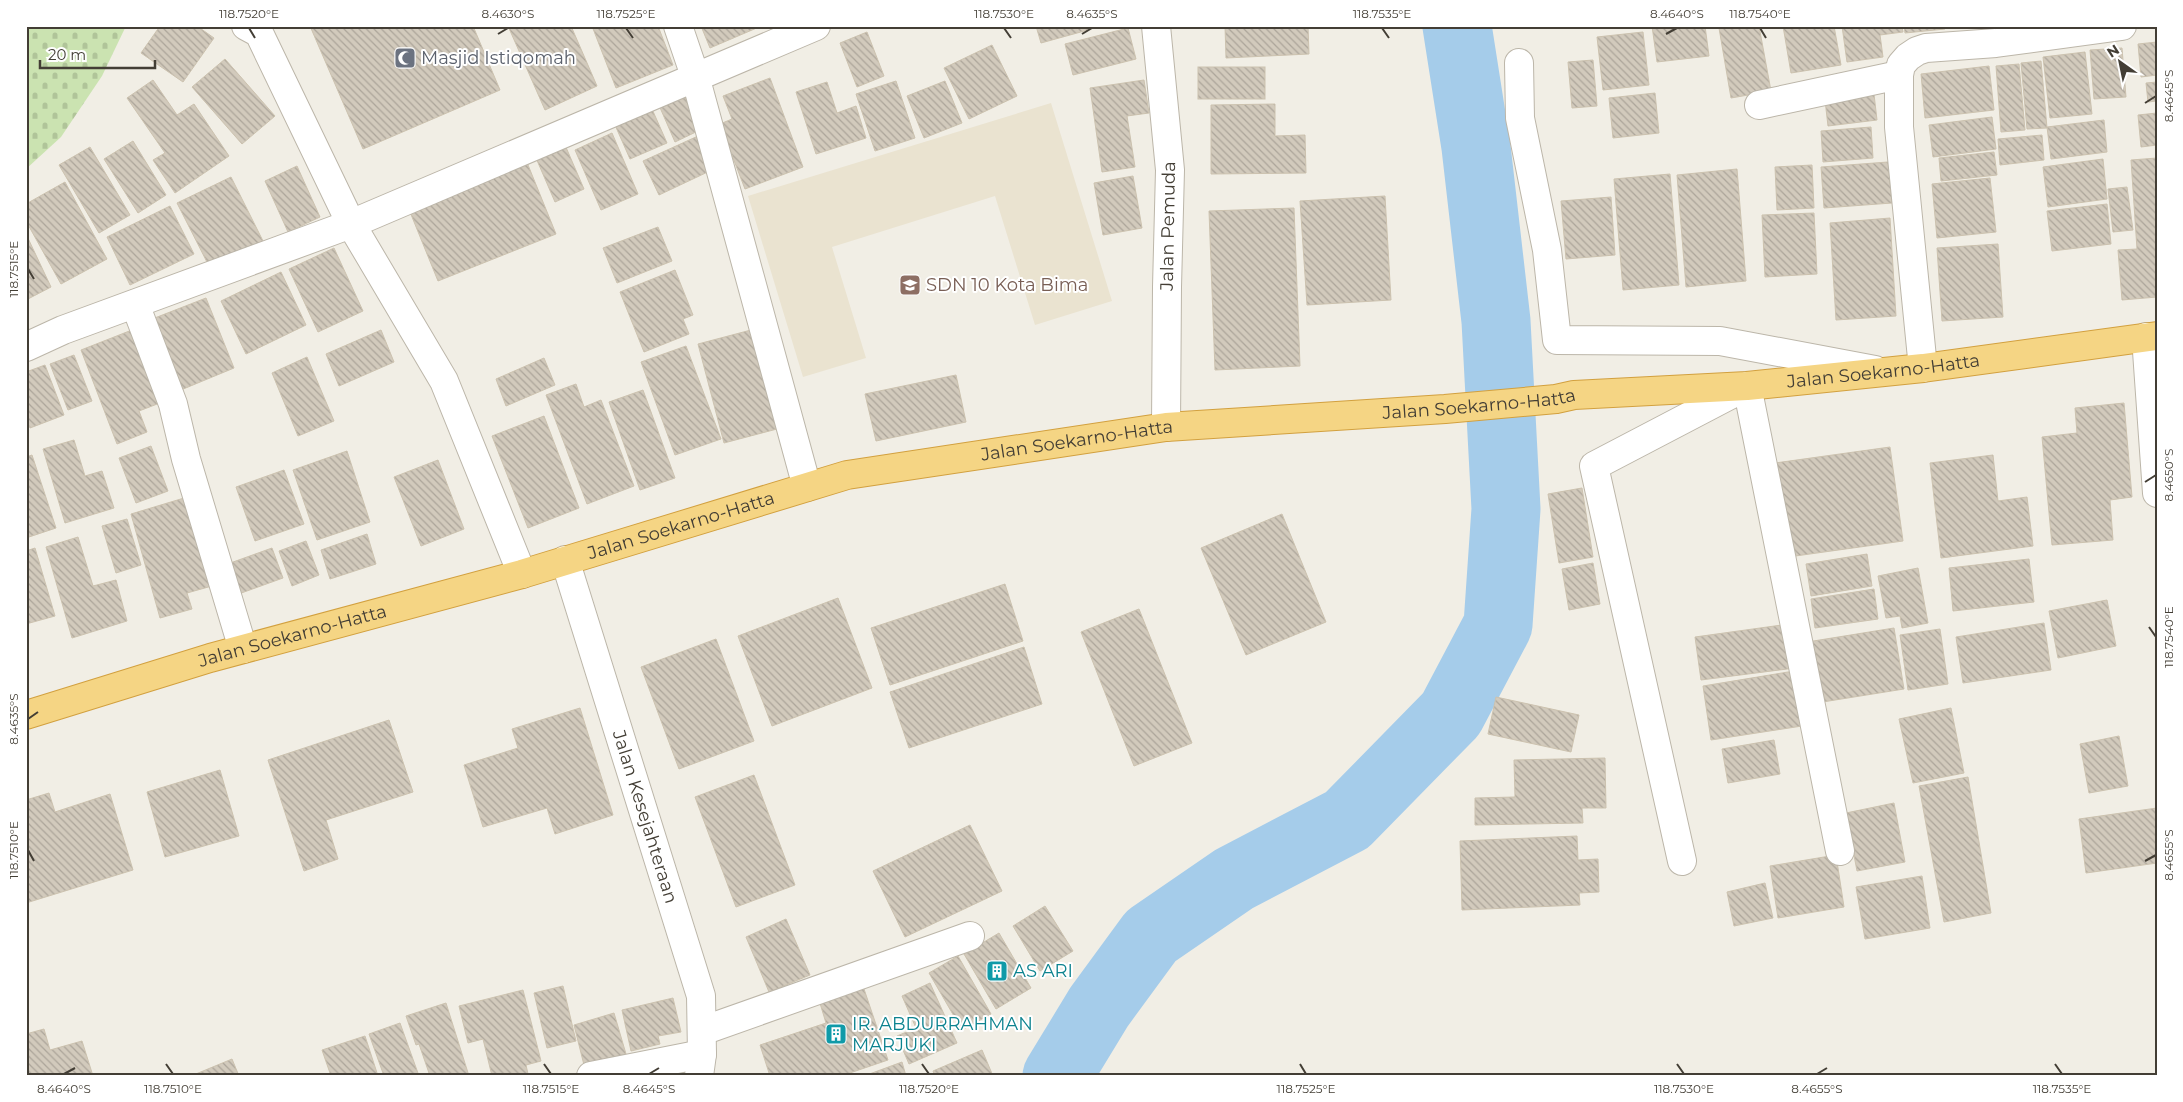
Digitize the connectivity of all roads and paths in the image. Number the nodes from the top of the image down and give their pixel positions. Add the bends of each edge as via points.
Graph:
1 (678, 26) edge
2 (816, 26) edge
3 (1156, 26) edge
4 (2122, 26) edge
5 (259, 28) edge
6 (1519, 63) dead end
7 (1899, 75) junction
8 (695, 76) junction
9 (1759, 105) dead end
10 (351, 224) junction
11 (135, 304) junction
12 (2151, 336) edge
13 (26, 347) edge
14 (1923, 368) junction
15 (1882, 371) junction
16 (1747, 386) junction
17 (1166, 427) junction
18 (807, 487) junction
19 (2157, 493) edge
20 (565, 560) junction
21 (522, 574) junction
22 (243, 649) junction
23 (26, 715) edge
24 (1840, 851) dead end
25 (1682, 861) dead end
26 (970, 936) dead end
27 (701, 1054) edge
28 (591, 1076) edge

1 - 8 street
2 - 8 street
3 - 17 street, Jalan Pemuda via 1170,170
4 - 7 street via 1996,43 1926,48 1908,56
5 - 10 street
6 - 15 street via 1520,118 1547,250 1557,340 1720,341
7 - 9 street
7 - 14 street via 1899,127
8 - 10 street
8 - 18 street
10 - 11 street
10 - 21 street via 444,381
11 - 13 street
11 - 22 street via 173,404
12 - 14 highway, Jalan Soekarno-Hatta
12 - 19 street
14 - 15 highway, Jalan Soekarno-Hatta
15 - 16 highway, Jalan Soekarno-Hatta
16 - 17 highway, Jalan Soekarno-Hatta via 1574,395 1445,408
16 - 24 street
16 - 25 street via 1594,466
17 - 18 highway, Jalan Soekarno-Hatta via 847,475
18 - 20 highway, Jalan Soekarno-Hatta
20 - 21 highway, Jalan Soekarno-Hatta
20 - 27 street, Jalan Kesejahteraan via 701,996
21 - 22 highway, Jalan Soekarno-Hatta
22 - 23 highway, Jalan Soekarno-Hatta
26 - 27 street
27 - 28 street

